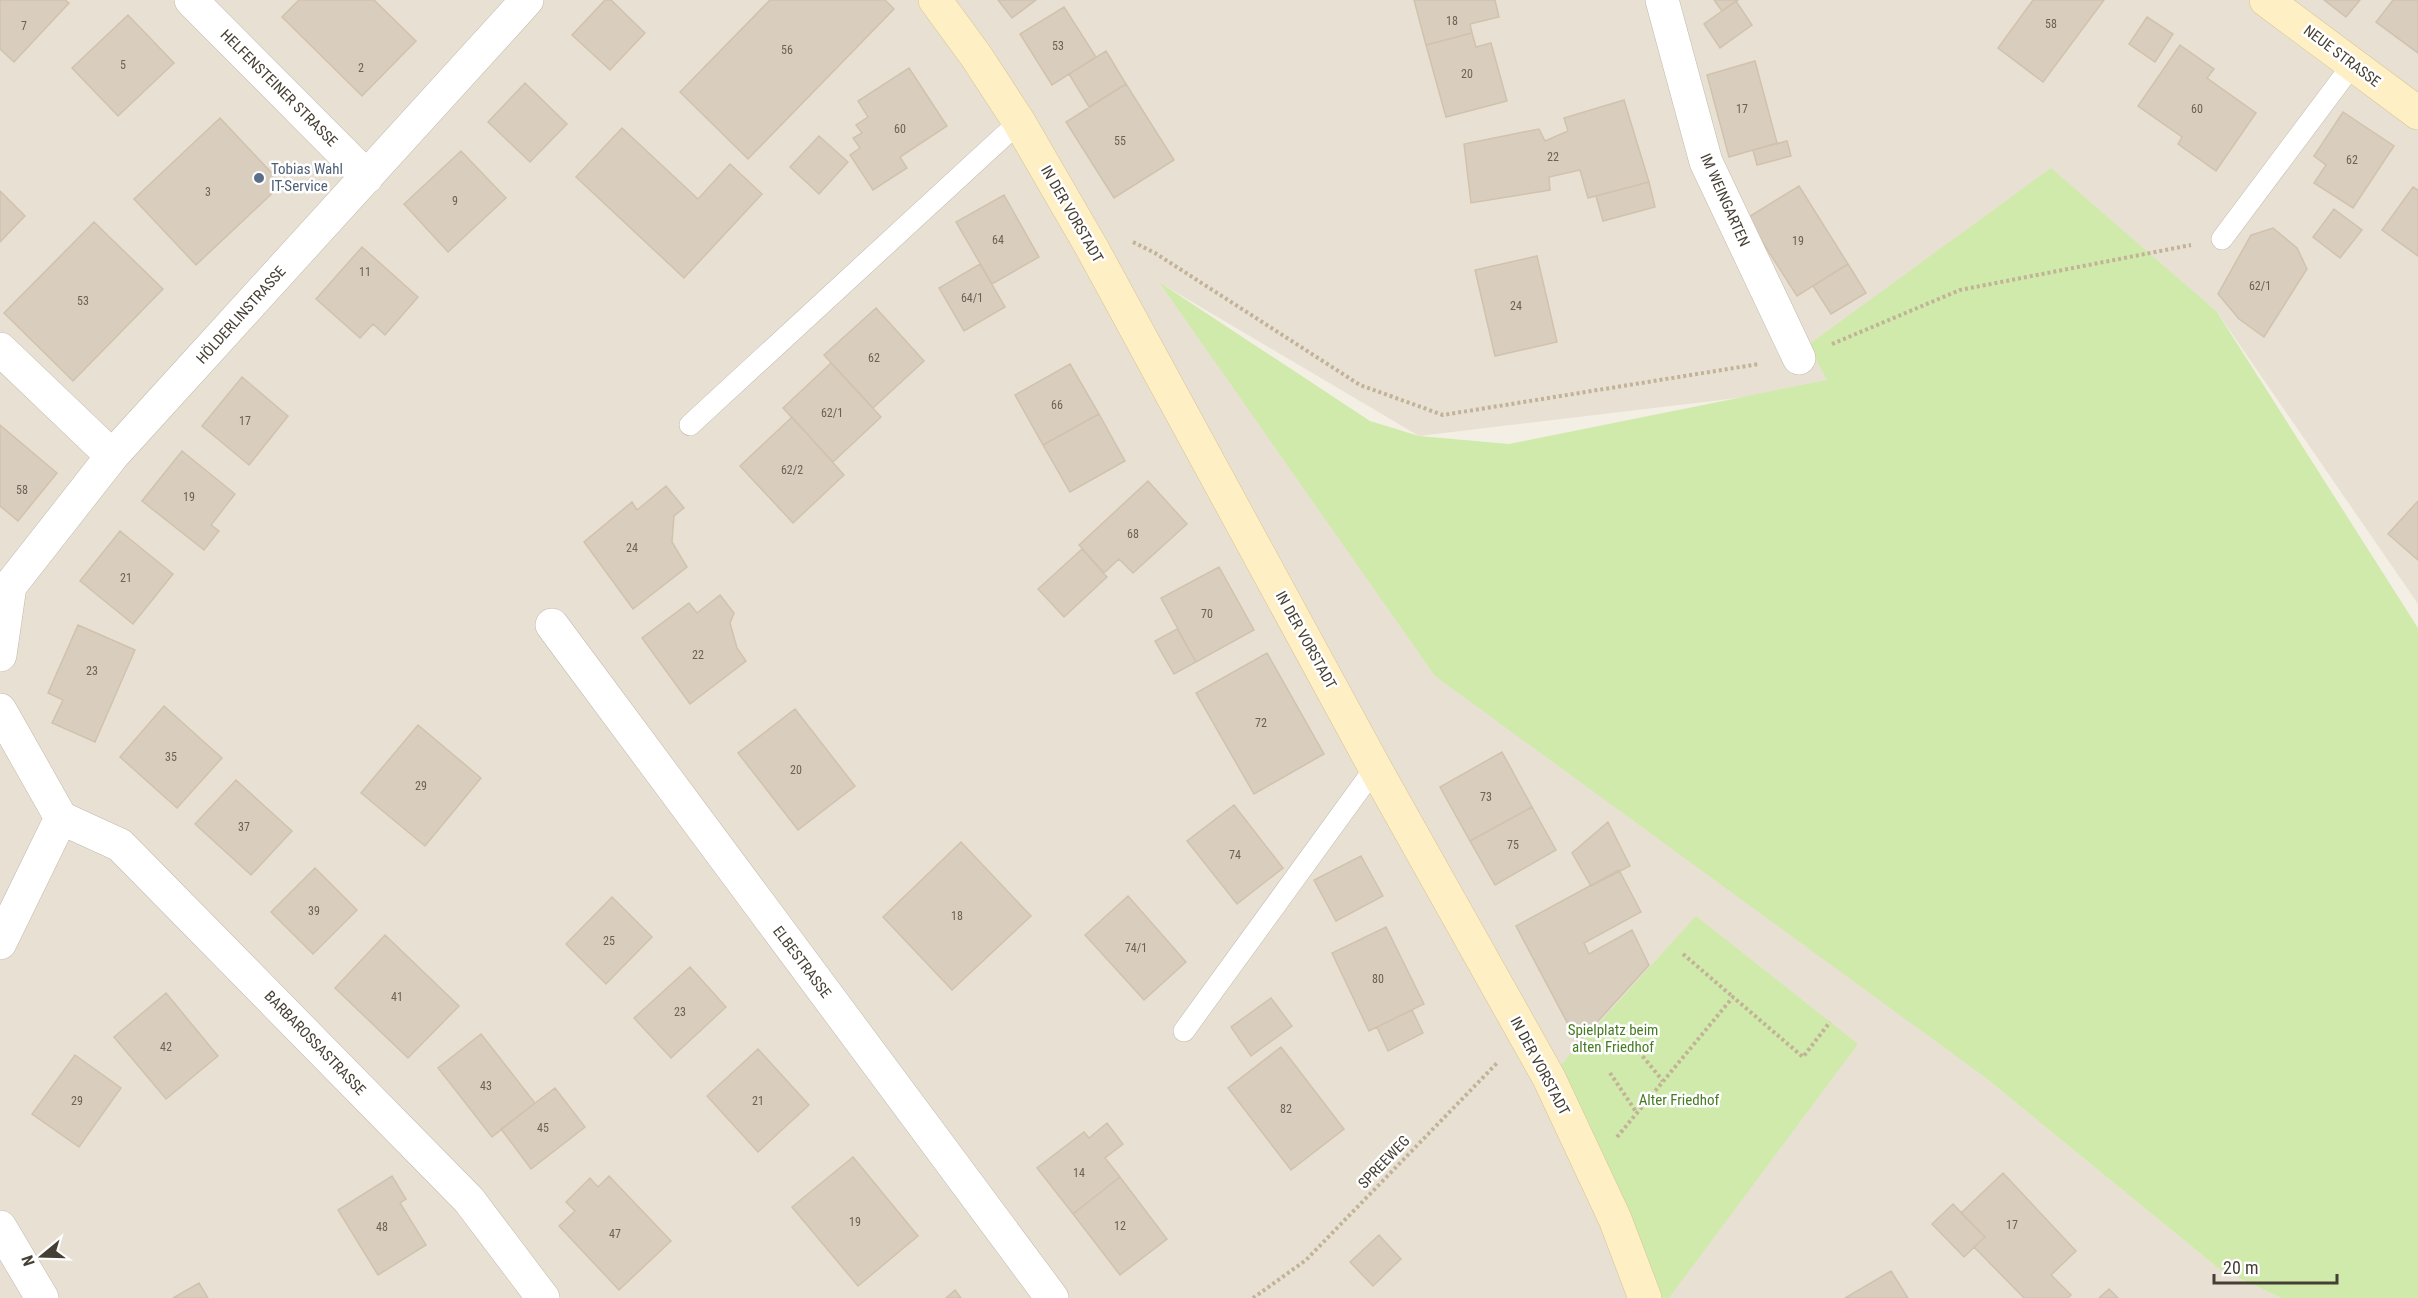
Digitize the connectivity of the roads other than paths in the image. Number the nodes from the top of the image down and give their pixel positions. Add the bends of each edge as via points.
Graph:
1 (191, 0) edge
2 (527, 0) edge
3 (934, 0) edge
4 (1662, 0) edge
5 (2266, 0) edge
6 (2353, 64) junction
7 (2418, 113) edge
8 (1019, 122) junction
9 (367, 177) junction
10 (2222, 239) road end
11 (0, 349) edge
12 (1799, 358) road end
13 (690, 425) dead end
14 (112, 456) junction
15 (552, 625) dead end
16 (0, 654) edge
17 (0, 710) edge
18 (1376, 768) junction
19 (62, 818) junction
20 (0, 943) edge
21 (1184, 1031) dead end
22 (0, 1227) edge
23 (42, 1298) edge
24 (543, 1298) edge
25 (1052, 1298) edge
26 (1645, 1298) edge

1 - 9 street, HELFENSTEINER STRASSE
2 - 9 street, HÖLDERLINSTRASSE
3 - 8 street, IN DER VORSTADT
4 - 12 street, IM WEINGARTEN via 1706,162
5 - 6 street, NEUE STRASSE
6 - 7 street, NEUE STRASSE
6 - 10 lane
8 - 13 lane
8 - 18 street, IN DER VORSTADT
9 - 14 street, HÖLDERLINSTRASSE
11 - 14 street
14 - 16 street, HÖLDERLINSTRASSE via 10,586
15 - 25 street, ELBESTRASSE
17 - 19 street
18 - 21 lane
18 - 26 street, IN DER VORSTADT via 1549,1078 1615,1219
19 - 20 street
19 - 24 street, BARBAROSSASTRASSE via 120,845 469,1200
22 - 23 street

